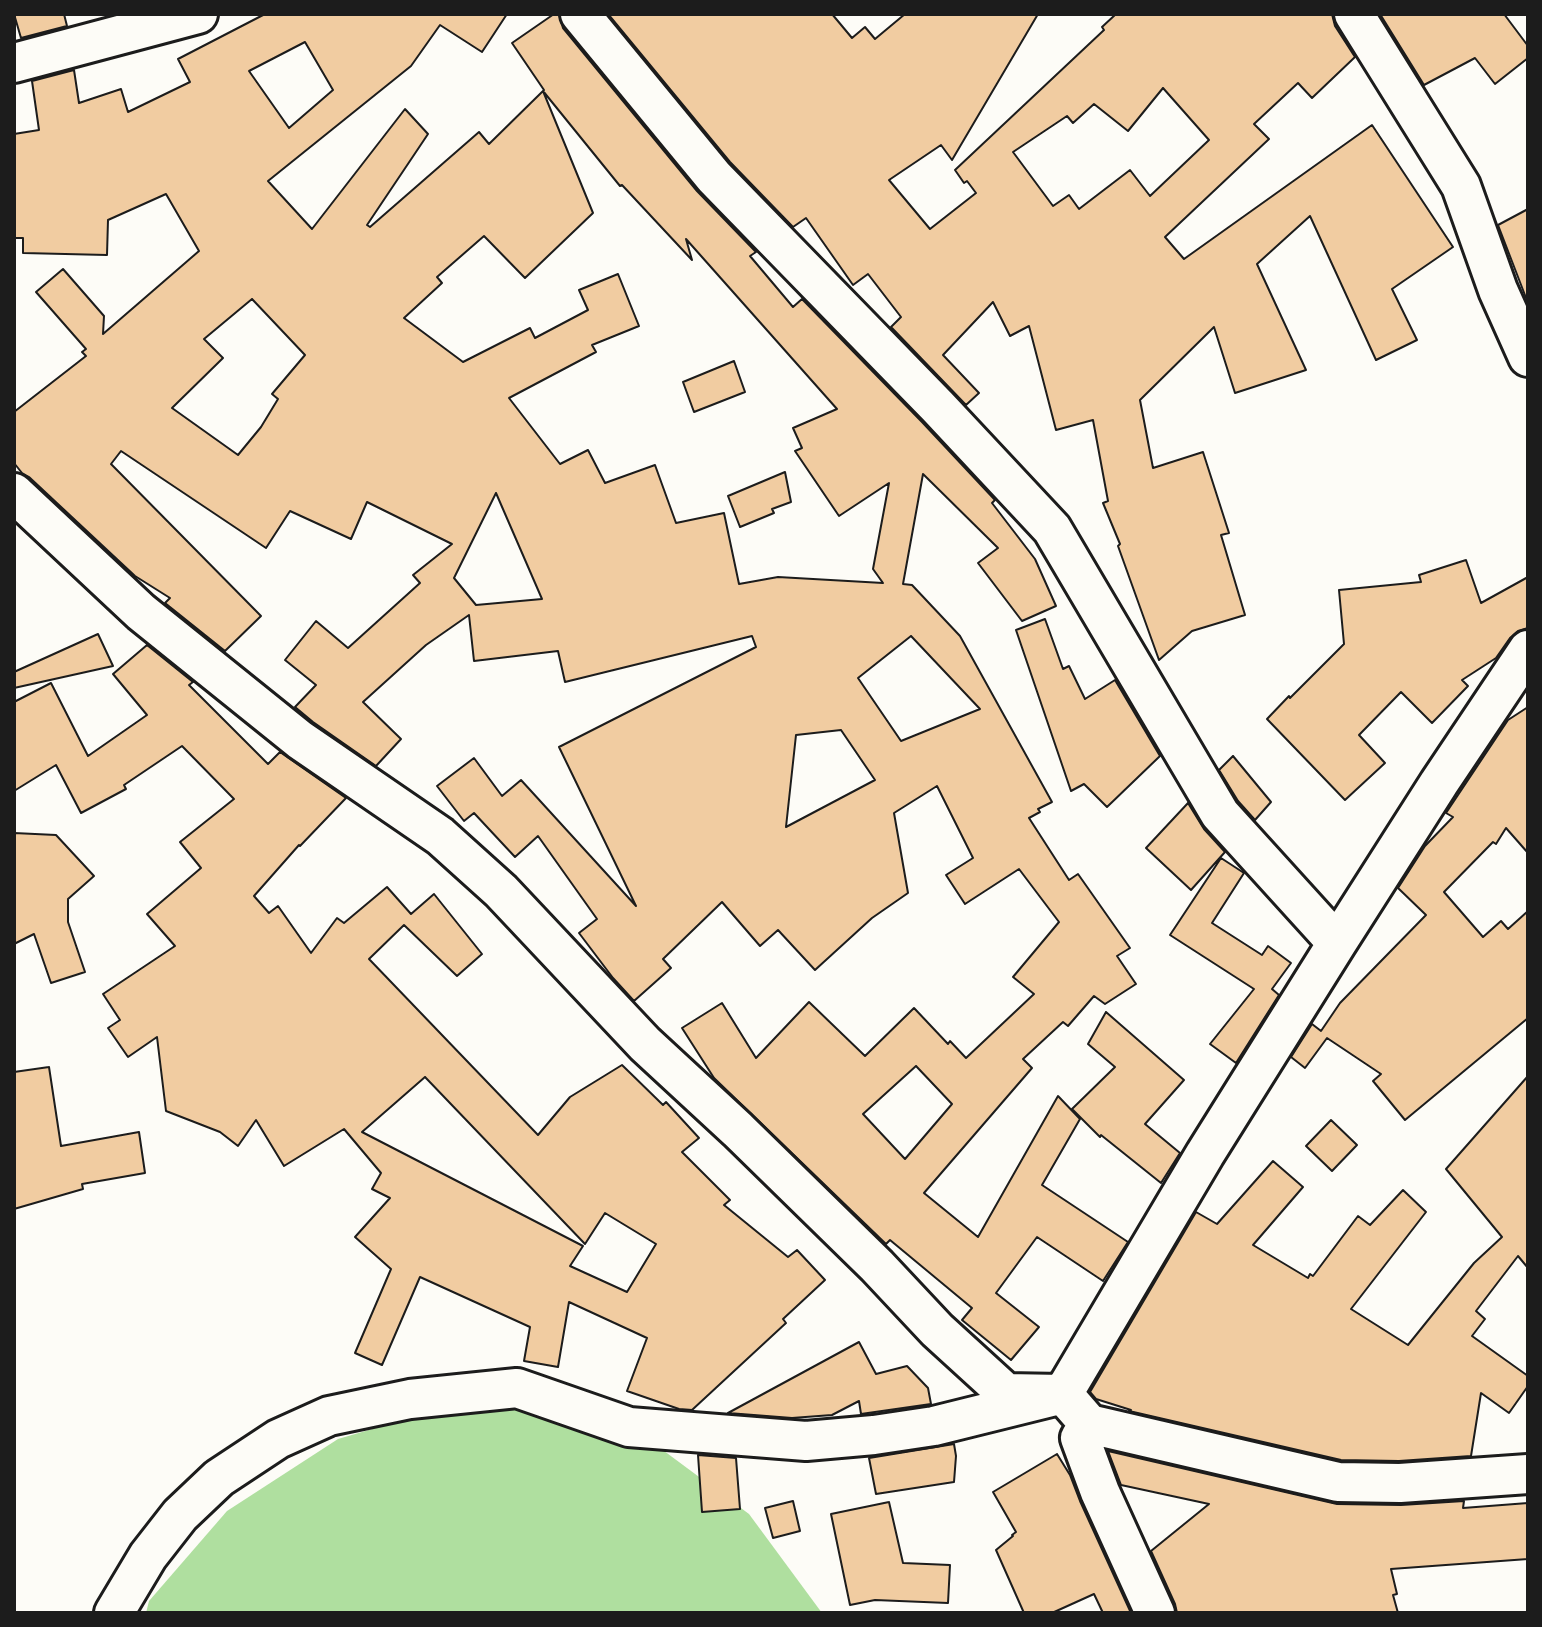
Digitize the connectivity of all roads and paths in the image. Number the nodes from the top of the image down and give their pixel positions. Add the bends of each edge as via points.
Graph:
1 (198, 14) edge
2 (580, 14) edge
3 (1354, 14) edge
4 (14, 63) edge
5 (1528, 357) edge
6 (14, 493) edge
7 (1528, 650) edge
8 (1337, 943) junction
9 (1063, 1394) junction
10 (1089, 1424) junction
11 (1528, 1474) edge
12 (114, 1613) edge
13 (1155, 1613) edge

1 - 4 street
2 - 8 street via 714,177 1052,529 1220,814
3 - 5 street via 1461,186
6 - 9 street via 153,622 300,740 440,836 501,891 645,1044 1006,1393
7 - 8 street
8 - 9 street
9 - 10 street
9 - 12 street via 934,1426 806,1441 629,1427 517,1388 410,1399 329,1416 278,1439 219,1478 180,1515
10 - 11 street via 1338,1482
10 - 13 street via 1080,1438

